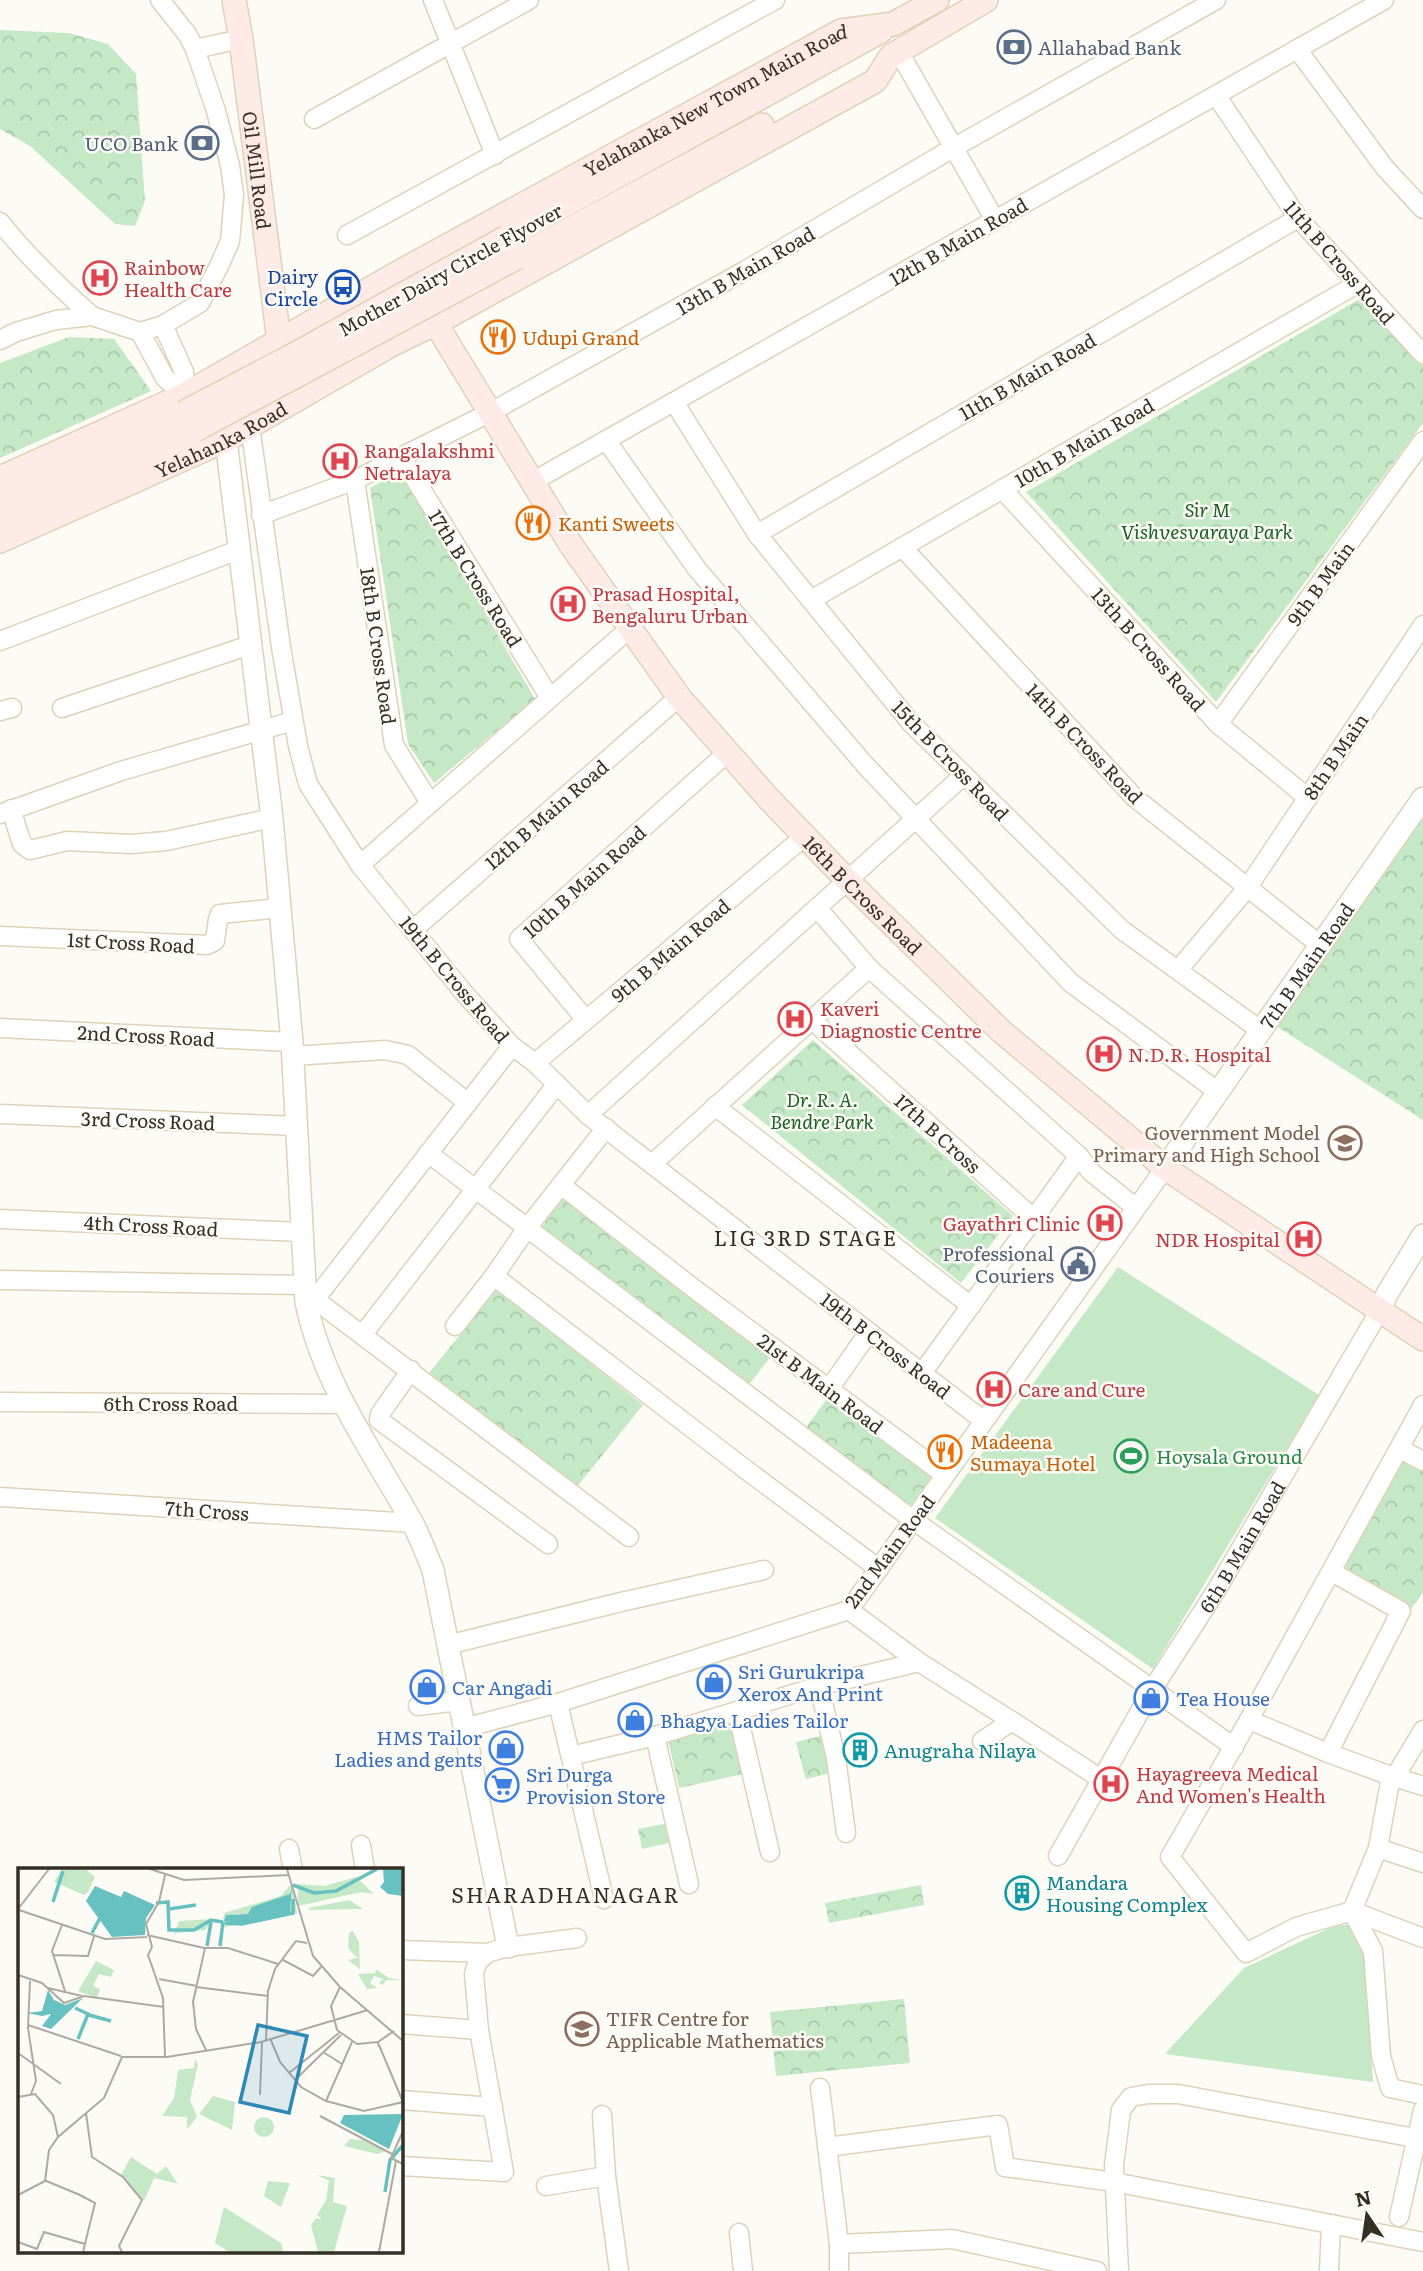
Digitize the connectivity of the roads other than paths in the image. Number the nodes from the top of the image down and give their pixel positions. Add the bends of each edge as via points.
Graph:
1 (160, 0) edge
2 (234, 0) edge
3 (433, 0) edge
4 (529, 0) edge
5 (775, 0) edge
6 (937, 0) edge
7 (986, 0) edge
8 (1216, 0) edge
9 (1384, 0) edge
10 (892, 24) junction
11 (241, 39) junction
12 (450, 44) junction
13 (195, 49) junction
14 (1297, 49) junction
15 (895, 54) junction
16 (1216, 95) junction
17 (314, 119) dead end
18 (953, 149) junction
19 (495, 155) junction
20 (1423, 209) edge
21 (1298, 218) junction
22 (995, 220) junction
23 (0, 222) edge
24 (347, 235) dead end
25 (513, 247) junction
26 (403, 270) junction
27 (1357, 284) junction
28 (92, 316) junction
29 (436, 323) junction
30 (163, 325) junction
31 (139, 332) junction
32 (0, 340) edge
33 (279, 341) junction
34 (1423, 354) edge
35 (306, 394) junction
36 (674, 402) junction
37 (491, 412) junction
38 (187, 413) junction
39 (250, 426) junction
40 (226, 440) junction
41 (606, 440) junction
42 (1423, 441) edge
43 (402, 458) junction
44 (0, 478) edge
45 (355, 480) junction
46 (532, 482) junction
47 (1002, 489) junction
48 (0, 496) edge
49 (261, 515) junction
50 (0, 519) edge
51 (757, 534) junction
52 (0, 541) edge
53 (902, 547) junction
54 (238, 550) junction
55 (811, 600) junction
56 (629, 629) junction
57 (1420, 636) edge
58 (0, 641) edge
59 (250, 645) junction
60 (679, 697) junction
61 (550, 698) junction
62 (62, 708) dead end
63 (293, 720) junction
64 (1218, 724) junction
65 (261, 730) junction
66 (728, 752) junction
67 (964, 775) junction
68 (1308, 797) junction
69 (1423, 797) edge
70 (430, 803) junction
71 (6, 811) edge
72 (272, 818) junction
73 (916, 818) junction
74 (805, 836) junction
75 (360, 865) junction
76 (847, 880) junction
77 (1248, 887) junction
78 (280, 908) junction
79 (817, 908) junction
80 (413, 930) junction
81 (0, 936) edge
82 (1320, 945) junction
83 (869, 968) junction
84 (1178, 970) junction
85 (810, 1019) junction
86 (586, 1020) junction
87 (0, 1028) edge
88 (1260, 1030) junction
89 (512, 1046) junction
90 (293, 1049) junction
91 (535, 1063) junction
92 (557, 1084) junction
93 (1217, 1091) junction
94 (468, 1103) junction
95 (715, 1106) junction
96 (0, 1114) edge
97 (588, 1115) junction
98 (297, 1126) junction
99 (606, 1128) junction
100 (428, 1153) junction
101 (1079, 1156) junction
102 (652, 1164) junction
103 (1165, 1168) junction
104 (561, 1185) junction
105 (477, 1190) junction
106 (1135, 1207) junction
107 (0, 1219) edge
108 (1034, 1219) junction
109 (527, 1228) junction
110 (302, 1232) junction
111 (1423, 1236) edge
112 (494, 1276) junction
113 (0, 1280) edge
114 (309, 1292) junction
115 (971, 1306) junction
116 (1380, 1310) junction
117 (455, 1326) dead end
118 (869, 1332) junction
119 (363, 1334) junction
120 (1423, 1339) edge
121 (411, 1370) junction
122 (922, 1373) junction
123 (829, 1389) junction
124 (0, 1402) edge
125 (342, 1404) junction
126 (1423, 1405) edge
127 (984, 1421) junction
128 (1400, 1449) junction
129 (1423, 1461) edge
130 (945, 1475) junction
131 (0, 1497) edge
132 (913, 1520) junction
133 (413, 1523) junction
134 (629, 1538) dead end
135 (548, 1544) dead end
136 (879, 1569) junction
137 (764, 1570) dead end
138 (1332, 1572) junction
139 (849, 1610) junction
140 (447, 1645) junction
141 (919, 1661) junction
142 (818, 1686) junction
143 (1152, 1690) junction
144 (458, 1701) junction
145 (558, 1703) junction
146 (418, 1706) dead end
147 (737, 1712) junction
148 (1012, 1721) junction
149 (1246, 1725) junction
150 (464, 1728) junction
151 (1423, 1730) edge
152 (655, 1736) junction
153 (982, 1741) dead end
154 (1234, 1747) junction
155 (1328, 1753) junction
156 (571, 1756) junction
157 (1393, 1776) junction
158 (1101, 1779) junction
159 (1423, 1786) edge
160 (846, 1833) dead end
161 (361, 1844) dead end
162 (1378, 1848) junction
163 (289, 1849) dead end
164 (770, 1852) dead end
165 (1058, 1856) dead end
166 (1423, 1863) edge
167 (293, 1868) edge
168 (365, 1868) edge
169 (689, 1884) dead end
170 (604, 1899) dead end
171 (1352, 1911) junction
172 (577, 1938) dead end
173 (1423, 1938) edge
174 (508, 1947) junction
175 (402, 1950) edge
176 (487, 1953) junction
177 (402, 2024) edge
178 (479, 2030) junction
179 (820, 2088) dead end
180 (1423, 2095) edge
181 (402, 2100) edge
182 (493, 2107) junction
183 (1423, 2110) edge
184 (602, 2115) dead end
185 (1415, 2138) junction
186 (827, 2147) junction
187 (402, 2166) edge
188 (606, 2176) junction
189 (1415, 2179) edge
190 (1114, 2182) junction
191 (546, 2186) dead end
192 (1399, 2217) dead end
193 (1331, 2224) junction
194 (739, 2232) dead end
195 (1423, 2242) edge
196 (839, 2244) junction
197 (619, 2271) edge
198 (743, 2271) edge
199 (839, 2271) edge
200 (1097, 2271) edge
201 (1119, 2271) edge
202 (1329, 2271) edge

1 - 13 street
2 - 11 main road, Oil Mill Road
3 - 12 street
4 - 12 street
5 - 19 street
6 - 10 main road, Yelahanka New Town Main Road
7 - 15 main road
8 - 18 street, 13th B Main Road
9 - 14 street, 12th B Main Road
10 - 25 main road, Mother Dairy Circle Flyover
10 - 26 main road, Yelahanka New Town Main Road via 841,31
11 - 13 street
11 - 33 main road, Oil Mill Road
12 - 17 street
12 - 19 street
13 - 30 street via 230,165 234,195 230,241 200,303
14 - 16 street, 12th B Main Road
14 - 20 street via 1385,168
15 - 18 street
15 - 25 main road, Mother Dairy Circle Flyover
15 - 29 main road via 875,81
16 - 21 street, 11th B Cross Road
16 - 22 street, 12th B Main Road
18 - 22 street
18 - 37 street, 13th B Main Road via 746,271
19 - 24 street
21 - 27 street, 11th B Cross Road
21 - 51 street, 11th B Main Road
22 - 36 street, 12th B Main Road
23 - 28 street
25 - 38 main road, Mother Dairy Circle Flyover, bridge
26 - 29 main road, 16th B Cross Road
26 - 33 main road, Yelahanka New Town Main Road
27 - 34 street, 11th B Cross Road
27 - 47 street, 10th B Main Road
28 - 31 street
28 - 32 street via 57,320
29 - 35 main road, Yelahanka Road
29 - 37 main road, 16th B Cross Road
30 - 31 street
30 - 38 street via 184,372
31 - 38 street
33 - 35 main road, Oil Mill Road
33 - 38 main road
35 - 39 main road, Yelahanka Road
36 - 41 street, 12th B Main Road
36 - 51 street, 15th B Cross Road
37 - 43 street, 13th B Main Road
37 - 46 main road, 16th B Cross Road
38 - 40 street
38 - 44 main road
38 - 48 main road, Mother Dairy Circle Flyover
38 - 50 main road, Mother Dairy Circle Flyover
39 - 40 main road, Yelahanka Road
39 - 49 street, 19th B Cross Road
40 - 52 main road, Yelahanka Road
40 - 54 street
41 - 46 street, 12th B Main Road
41 - 73 street via 696,569
42 - 64 street, 9th B Main
43 - 45 street, 13th B Main Road
43 - 61 street, 17th B Cross Road
45 - 49 street, 13th B Main Road
45 - 70 street, 18th B Cross Road via 394,746
46 - 56 main road, 16th B Cross Road
47 - 53 street, 10th B Main Road
47 - 64 street, 13th B Cross Road
49 - 63 street, 19th B Cross Road
51 - 55 street, 15th B Cross Road
53 - 55 street, 10th B Main Road
53 - 77 street, 14th B Cross Road via 1135,798
54 - 58 street
54 - 59 street
55 - 67 street, 15th B Cross Road via 911,723
56 - 60 main road, 16th B Cross Road
56 - 61 street
57 - 68 street, 8th B Main
59 - 62 street
59 - 65 street
60 - 66 main road, 16th B Cross Road
60 - 80 street, 12th B Main Road
61 - 70 street
63 - 65 street
63 - 75 street, 19th B Cross Road via 308,784
64 - 68 street, 13th B Cross Road
65 - 71 street
65 - 72 street
66 - 74 main road, 16th B Cross Road
66 - 86 street, 10th B Main Road via 519,939
67 - 73 street
67 - 84 street, 15th B Cross Road via 1122,930
68 - 77 street, 8th B Main
69 - 82 street, 7th B Main Road
70 - 75 street
71 - 72 street via 22,844 30,849 67,841 166,841
72 - 78 street
73 - 76 street
73 - 93 street via 1071,983
74 - 76 main road, 16th B Cross Road
74 - 86 street, 9th B Main Road
75 - 80 street, 19th B Cross Road
76 - 79 street
76 - 103 main road, 16th B Cross Road via 1002,1032
77 - 82 street, 14th B Cross Road
77 - 84 street, 8th B Main
78 - 81 street, 1st Cross Road via 220,914 215,941 207,945
78 - 90 street
79 - 83 street
79 - 97 street
80 - 89 street, 19th B Cross Road
82 - 88 street, 7th B Main Road
83 - 85 street
83 - 101 street
84 - 88 street, 15th B Cross Road
85 - 95 street
85 - 108 street, 17th B Cross
86 - 91 street, 9th B Main Road
87 - 90 street, 2nd Cross Road
88 - 93 street, 7th B Main Road
89 - 91 street, 19th B Cross Road
89 - 94 street
90 - 94 street, 2nd Cross Road via 385,1050 408,1055
90 - 98 street
91 - 92 street, 19th B Cross Road
92 - 97 street, 19th B Cross Road
92 - 105 street
93 - 103 street, 7th B Main Road
94 - 100 street
95 - 102 street
95 - 115 street
96 - 98 street, 3rd Cross Road
97 - 99 street, 19th B Cross Road
98 - 110 street
99 - 102 street, 19th B Cross Road
99 - 104 street
100 - 105 street
100 - 114 street
101 - 106 street via 1091,1172
101 - 108 street
102 - 118 street, 19th B Cross Road
103 - 106 street, 2nd Main Road
103 - 116 main road, 16th B Cross Road
104 - 109 street
104 - 123 street, 21st B Main Road
105 - 109 street
105 - 119 street
106 - 127 street, 2nd Main Road
107 - 110 street, 4th Cross Road
108 - 115 street
109 - 112 street
109 - 132 street
110 - 114 street
111 - 116 street, 6th B Main Road
112 - 117 street
112 - 136 street
113 - 114 street
114 - 119 street
114 - 125 street via 313,1329
115 - 122 street
116 - 120 main road, 16th B Cross Road
116 - 143 street, 6th B Main Road
118 - 122 street, 19th B Cross Road
118 - 123 street
119 - 121 street
121 - 134 street
121 - 135 street via 379,1420
122 - 127 street, 19th B Cross Road
123 - 130 street, 21st B Main Road
124 - 125 street, 6th Cross Road
125 - 133 street
126 - 128 street
127 - 130 street, 2nd Main Road
128 - 129 street
128 - 138 street
130 - 132 street, 2nd Main Road
131 - 133 street, 7th Cross
132 - 136 street, 2nd Main Road
132 - 143 street
133 - 140 street via 433,1570
136 - 139 street, 2nd Main Road
137 - 140 street
138 - 149 street
138 - 155 street via 1401,1611
139 - 141 street
139 - 145 street, 2nd Main Road
140 - 144 street
141 - 142 street
141 - 148 street
142 - 147 street
142 - 160 street via 836,1758
143 - 154 street
143 - 158 street, 6th B Main Road
144 - 146 street
144 - 150 street
145 - 150 street, 2nd Main Road
145 - 156 street
147 - 152 street
147 - 164 street
148 - 153 street
148 - 158 street
149 - 154 street
149 - 155 street
150 - 174 street
151 - 157 street
152 - 156 street
152 - 169 street
154 - 171 street via 1170,1857 1246,1953 1296,1927
155 - 157 street
156 - 170 street
157 - 159 street
157 - 162 street
158 - 165 street, 6th B Main Road
161 - 168 street
162 - 166 street
162 - 171 street
163 - 167 street
171 - 173 street
171 - 180 street via 1374,1951 1381,2056 1390,2088
172 - 174 street
174 - 176 street
175 - 176 street
176 - 178 street via 474,1974
177 - 178 street
178 - 182 street
179 - 186 street
181 - 182 street
182 - 187 street via 504,2172
183 - 185 street
184 - 188 street
185 - 189 street
185 - 190 street via 1178,2094 1147,2094 1131,2097 1121,2110
186 - 190 street via 998,2125 1005,2167
186 - 196 street
188 - 191 street
188 - 197 street
189 - 192 street
190 - 193 street
190 - 201 street
193 - 195 street
193 - 202 street
194 - 198 street
196 - 199 street
196 - 200 street via 952,2239

